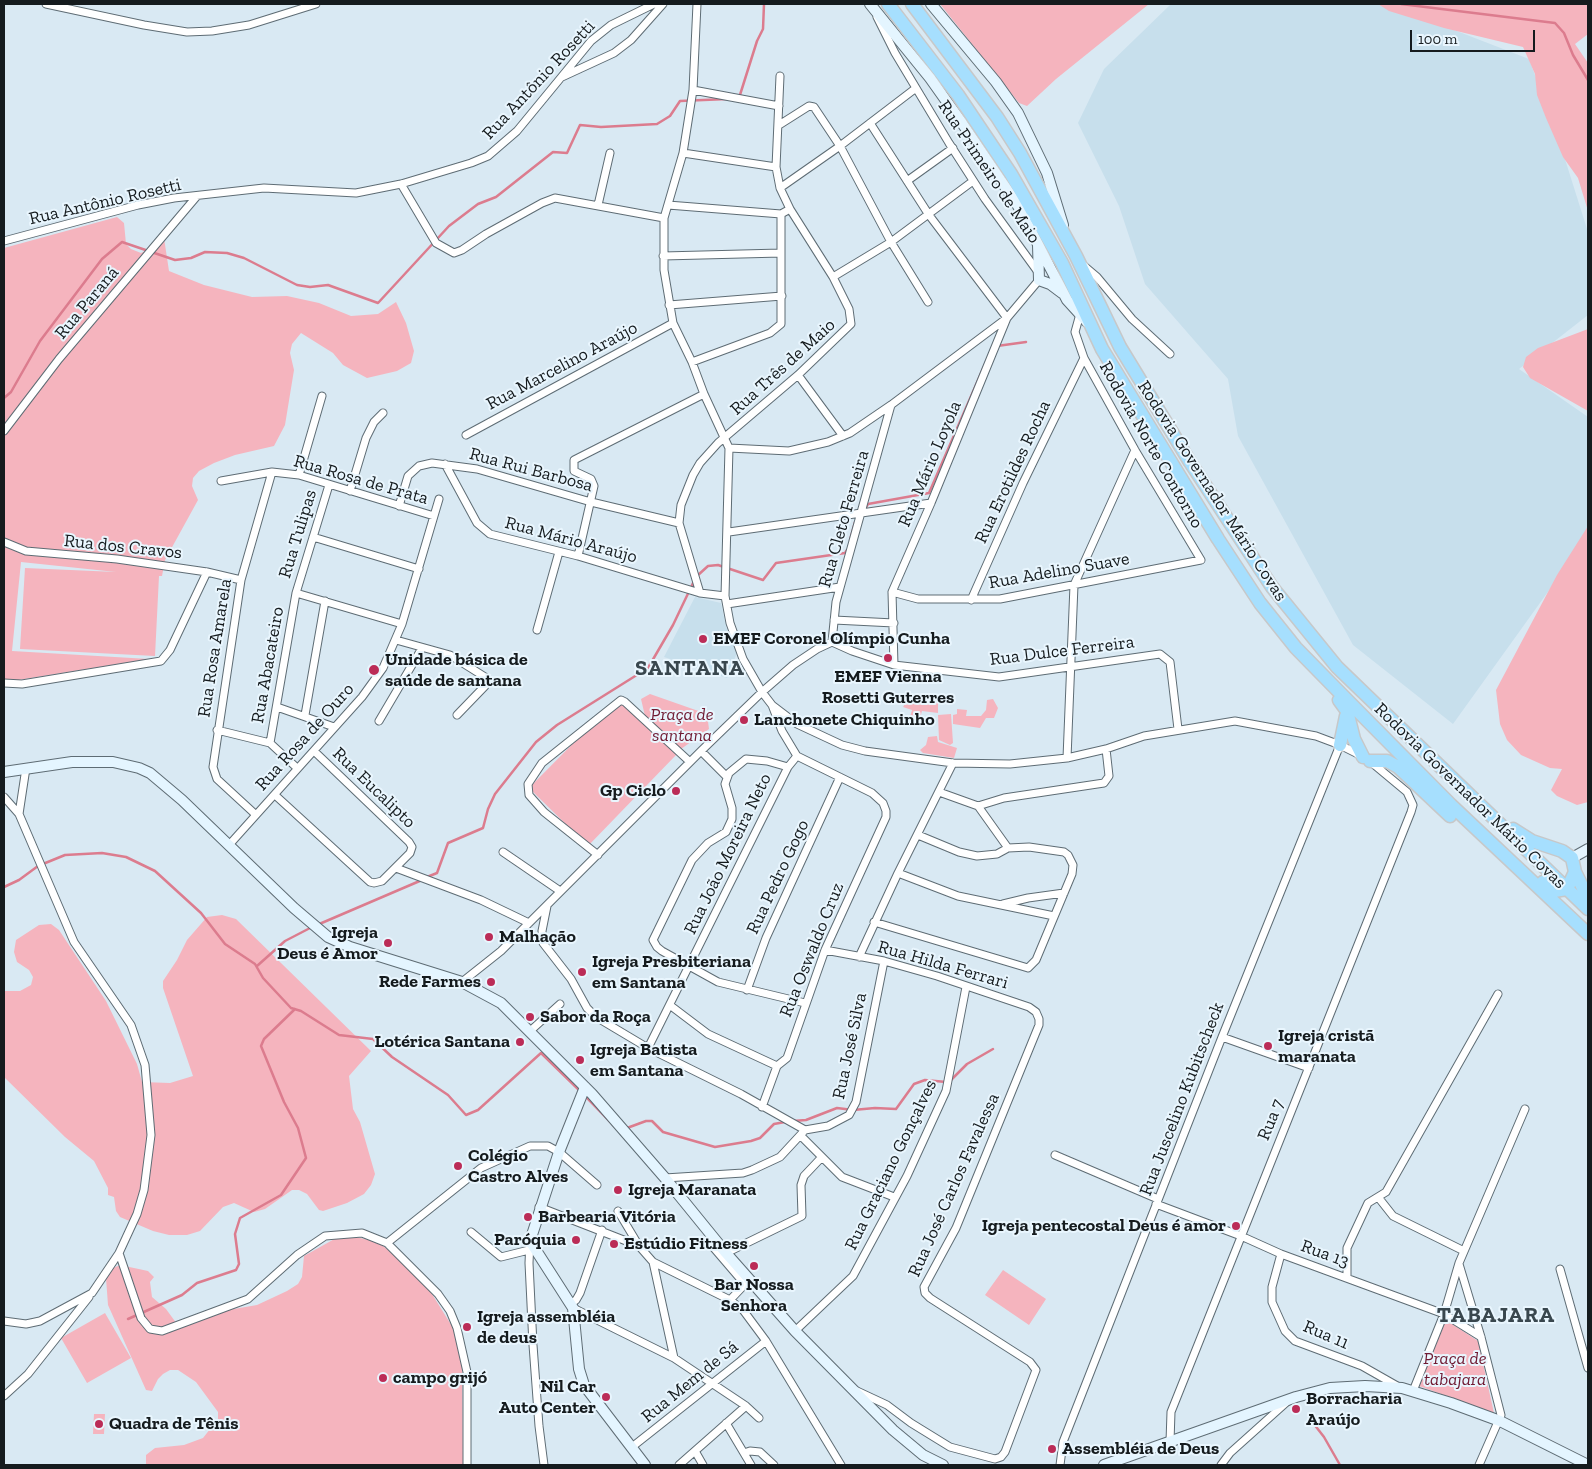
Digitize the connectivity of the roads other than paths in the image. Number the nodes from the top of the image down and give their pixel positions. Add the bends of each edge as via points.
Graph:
1 (46, 4) edge
2 (316, 4) edge
3 (654, 4) edge
4 (663, 4) edge
5 (697, 4) edge
6 (870, 4) edge
7 (888, 4) edge
8 (912, 4) edge
9 (931, 4) edge
10 (644, 10) junction
11 (652, 18) junction
12 (580, 53) junction
13 (587, 64) junction
14 (780, 76) dead end
15 (559, 78) junction
16 (916, 88) junction
17 (693, 90) junction
18 (779, 106) junction
19 (870, 123) junction
20 (779, 125) junction
21 (840, 146) junction
22 (953, 148) junction
23 (610, 153) dead end
24 (683, 153) junction
25 (776, 167) junction
26 (907, 181) junction
27 (973, 181) junction
28 (401, 184) junction
29 (780, 188) junction
30 (197, 196) junction
31 (598, 205) junction
32 (668, 205) junction
33 (790, 209) junction
34 (781, 214) junction
35 (929, 215) junction
36 (664, 218) junction
37 (1037, 240) junction
38 (4, 241) edge
39 (1068, 241) junction
40 (892, 242) junction
41 (781, 253) junction
42 (663, 256) junction
43 (1078, 261) junction
44 (1039, 276) junction
45 (833, 277) junction
46 (782, 296) junction
47 (1067, 300) junction
48 (928, 302) dead end
49 (668, 305) junction
50 (1080, 314) junction
51 (1006, 318) junction
52 (673, 323) junction
53 (1092, 328) junction
54 (1170, 354) dead end
55 (1084, 358) junction
56 (692, 362) junction
57 (798, 375) junction
58 (704, 394) junction
59 (322, 396) dead end
60 (891, 405) junction
61 (383, 413) dead end
62 (4, 431) edge
63 (466, 435) dead end
64 (843, 436) junction
65 (725, 439) junction
66 (729, 448) junction
67 (1135, 450) junction
68 (445, 464) junction
69 (272, 472) junction
70 (300, 475) junction
71 (221, 481) dead end
72 (329, 485) junction
73 (350, 491) junction
74 (439, 500) dead end
75 (591, 502) junction
76 (931, 503) junction
77 (399, 506) junction
78 (861, 514) junction
79 (434, 516) junction
80 (679, 523) junction
81 (729, 532) junction
82 (313, 537) junction
83 (4, 542) edge
84 (559, 552) junction
85 (578, 556) junction
86 (1201, 560) joint
87 (419, 570) junction
88 (207, 572) junction
89 (241, 580) junction
90 (1074, 585) junction
91 (840, 587) junction
92 (892, 592) junction
93 (296, 593) junction
94 (700, 593) junction
95 (726, 600) junction
96 (971, 600) junction
97 (326, 602) junction
98 (834, 620) junction
99 (894, 623) junction
100 (402, 624) junction
101 (537, 630) dead end
102 (396, 640) junction
103 (832, 642) junction
104 (422, 648) junction
105 (894, 665) junction
106 (1070, 666) junction
107 (1329, 682) junction
108 (4, 683) edge
109 (762, 692) junction
110 (772, 705) junction
111 (277, 707) junction
112 (1347, 711) junction
113 (305, 715) junction
114 (457, 715) dead end
115 (380, 721) dead end
116 (334, 727) junction
117 (1399, 727) junction
118 (1178, 729) junction
119 (217, 730) junction
120 (270, 743) junction
121 (1340, 745) junction
122 (1106, 749) junction
123 (701, 750) junction
124 (314, 751) junction
125 (797, 756) junction
126 (1067, 758) junction
127 (1366, 759) junction
128 (690, 762) junction
129 (953, 763) junction
130 (788, 767) junction
131 (26, 768) junction
132 (297, 768) junction
133 (4, 772) edge
134 (727, 777) junction
135 (840, 777) junction
136 (939, 792) junction
137 (275, 795) junction
138 (4, 797) edge
139 (978, 806) junction
140 (19, 814) junction
141 (255, 814) junction
142 (1482, 834) junction
143 (918, 835) junction
144 (230, 845) junction
145 (1008, 848) junction
146 (1588, 849) edge
147 (503, 852) dead end
148 (598, 855) junction
149 (1572, 858) junction
150 (396, 868) junction
151 (1522, 872) junction
152 (1575, 872) junction
153 (898, 873) junction
154 (1567, 889) junction
155 (560, 891) junction
156 (1064, 893) junction
157 (1588, 898) edge
158 (548, 904) junction
159 (1001, 905) junction
160 (1588, 909) edge
161 (1054, 916) junction
162 (874, 922) junction
163 (529, 923) junction
164 (1588, 934) edge
165 (825, 950) junction
166 (859, 957) junction
167 (884, 961) junction
168 (689, 967) junction
169 (462, 982) junction
170 (966, 987) junction
171 (746, 990) junction
172 (1498, 994) dead end
173 (805, 1003) junction
174 (560, 1004) dead end
175 (671, 1006) junction
176 (1038, 1025) joint
177 (529, 1032) junction
178 (1222, 1037) junction
179 (648, 1048) junction
180 (777, 1066) junction
181 (1308, 1068) junction
182 (585, 1087) junction
183 (762, 1107) junction
184 (1525, 1110) dead end
185 (803, 1133) junction
186 (558, 1152) junction
187 (1055, 1155) dead end
188 (821, 1158) junction
189 (665, 1178) junction
190 (597, 1185) dead end
191 (894, 1197) junction
192 (1378, 1197) junction
193 (1157, 1202) junction
194 (539, 1207) junction
195 (618, 1211) dead end
196 (602, 1230) junction
197 (470, 1232) dead end
198 (1241, 1236) junction
199 (387, 1243) junction
200 (529, 1246) junction
201 (639, 1246) junction
202 (713, 1247) dead end
203 (1464, 1251) junction
204 (119, 1252) junction
205 (726, 1253) junction
206 (1281, 1254) junction
207 (653, 1262) junction
208 (1458, 1263) junction
209 (1560, 1269) dead end
210 (1347, 1278) junction
211 (746, 1281) junction
212 (92, 1292) junction
213 (730, 1300) junction
214 (571, 1306) junction
215 (1444, 1314) junction
216 (4, 1321) edge
217 (795, 1331) junction
218 (1481, 1337) junction
219 (766, 1341) junction
220 (674, 1358) junction
221 (1588, 1368) edge
222 (712, 1383) junction
223 (1402, 1388) junction
224 (851, 1389) junction
225 (1413, 1391) junction
226 (4, 1396) edge
227 (1290, 1400) junction
228 (746, 1406) junction
229 (759, 1418) dead end
230 (1500, 1421) junction
231 (726, 1423) junction
232 (1170, 1442) junction
233 (632, 1447) junction
234 (695, 1451) junction
235 (744, 1453) junction
236 (467, 1465) edge
237 (544, 1465) edge
238 (645, 1465) edge
239 (680, 1465) edge
240 (703, 1465) edge
241 (751, 1465) edge
242 (774, 1465) edge
243 (841, 1465) edge
244 (943, 1465) edge
245 (1060, 1465) edge
246 (1104, 1465) edge
247 (1221, 1465) edge
248 (1480, 1465) edge
249 (1588, 1465) edge

1 - 2 street via 187,32 249,25
3 - 10 street, Rua Antônio Rosetti
4 - 11 street
5 - 17 street
6 - 16 street, Rua Primeiro de Maio
6 - 37 main road via 947,100 1013,198
7 - 53 highway, Rodovia Governador Mário Covas via 989,139 1062,263
8 - 39 highway, Rodovia Governador Mário Covas via 992,110 1020,153
9 - 39 main road, Rodovia Governador Mário Covas via 1003,91 1026,126 1047,173
10 - 11 street
10 - 12 street, Rua Antônio Rosetti via 611,25
11 - 13 street via 614,53
12 - 13 street
12 - 15 street, Rua Antônio Rosetti
13 - 15 street
14 - 18 street, Rua Três de Maio
15 - 28 street, Rua Antônio Rosetti via 517,131 488,156
16 - 19 street
16 - 22 street, Rua Primeiro de Maio
17 - 18 street
17 - 24 street
18 - 20 street, Rua Três de Maio
19 - 21 street
19 - 26 street
20 - 21 street via 812,106
20 - 25 street, Rua Três de Maio
21 - 29 street
21 - 40 street
22 - 26 street
22 - 27 street, Rua Primeiro de Maio
23 - 31 street
24 - 25 street
24 - 32 street
25 - 29 street, Rua Três de Maio
26 - 35 street
27 - 35 street
27 - 44 street, Rua Primeiro de Maio
28 - 30 street, Rua Antônio Rosetti via 356,193 264,188
28 - 31 street via 436,244 454,253 542,202 555,198
29 - 33 street, Rua Três de Maio
30 - 38 street, Rua Antônio Rosetti via 138,205
30 - 62 street, Rua Paraná via 59,359
31 - 36 street
32 - 34 street
32 - 36 street
33 - 34 street
33 - 45 street, Rua Três de Maio
34 - 41 street
35 - 40 street
35 - 51 street
36 - 42 street
37 - 44 main road
37 - 47 main road
39 - 43 highway, Rodovia Governador Mário Covas
40 - 45 street
40 - 48 street
41 - 42 street
41 - 46 street
42 - 49 street
43 - 54 street
43 - 117 highway, Rodovia Governador Mário Covas via 1120,347 1272,587 1337,667
44 - 47 main road via 1058,288
44 - 51 street
45 - 57 street, Rua Três de Maio via 849,309 851,324
46 - 49 street
46 - 56 street via 782,320 777,329
47 - 50 main road
49 - 52 street
50 - 53 main road
50 - 55 street, Rodovia Norte Contorno via 1075,332
51 - 60 street
51 - 76 street, Rua Mário Loyola
52 - 56 street
52 - 63 street, Rua Marcelino Araújo
53 - 107 highway, Rodovia Governador Mário Covas via 1121,382 1249,586 1296,648
55 - 67 street, Rodovia Norte Contorno
55 - 96 street, Rua Erotildes Rocha
56 - 58 street
57 - 64 street
57 - 65 street, Rua Três de Maio
58 - 65 street
58 - 75 street via 574,460 574,470 594,483
59 - 70 street
60 - 64 street
60 - 78 street, Rua Cleto Ferreira
61 - 73 street via 366,438
64 - 66 street via 789,451
65 - 66 street
65 - 80 street, Rua Três de Maio via 700,463 681,505
66 - 81 street
67 - 86 street, Rodovia Norte Contorno
67 - 90 street
68 - 75 street, Rua Rui Barbosa via 477,469
68 - 77 street, Rua Rui Barbosa via 425,464 412,471
68 - 84 street, Rua Mário Araújo via 464,502 484,530
69 - 70 street, Rua Rosa de Prata
69 - 71 street, Rua Rosa de Prata
69 - 89 street, Rua Rosa Amarela
70 - 72 street, Rua Rosa de Prata
72 - 73 street, Rua Rosa de Prata
72 - 82 street, Rua Tulipas
73 - 77 street, Rua Rosa de Prata
74 - 79 street, Rua Rosa de Ouro
75 - 80 street, Rua Rui Barbosa
75 - 85 street
76 - 78 street
76 - 92 street, Rua Mário Loyola
77 - 79 street, Rua Rosa de Prata
78 - 81 street
78 - 91 street, Rua Cleto Ferreira
79 - 87 street, Rua Rosa de Ouro
80 - 94 street
81 - 95 street
82 - 87 street
82 - 93 street, Rua Tulipas
83 - 88 street, Rua dos Cravos via 26,551 117,559
84 - 85 street, Rua Mário Araújo
84 - 101 street
85 - 94 street, Rua Mário Araújo
86 - 90 street, Rua Adelino Suave
87 - 100 street, Rua Rosa de Ouro
88 - 89 street, Rua dos Cravos
88 - 108 street via 170,650 161,661 22,684
89 - 119 street, Rua Rosa Amarela
90 - 96 street, Rua Adelino Suave via 1024,596
90 - 106 street
91 - 95 street, Rua Mário Araújo
91 - 98 street, Rua Cleto Ferreira
92 - 96 street, Rua Adelino Suave via 918,599
92 - 99 street, Rua Mário Loyola
93 - 97 street
93 - 111 street, Rua Abacateiro
94 - 95 street, Rua Mário Araújo
95 - 109 street via 735,642
97 - 100 street
97 - 113 street
98 - 99 street
98 - 103 street, Rua Cleto Ferreira
99 - 105 street, Rua Mário Loyola
100 - 102 street, Rua Rosa de Ouro
102 - 104 street
102 - 116 street, Rua Rosa de Ouro via 367,690
103 - 105 street, Rua Dulce Ferreira
103 - 109 street via 793,666
104 - 114 street via 450,655 485,677 485,686
104 - 115 street
105 - 106 street, Rua Dulce Ferreira via 999,677
106 - 118 street, Rua Dulce Ferreira via 1164,656 1170,662
106 - 126 street
107 - 112 highway
107 - 142 highway, Rodovia Governador Mário Covas
109 - 110 street
109 - 123 street
110 - 125 street
110 - 129 street via 797,724 842,745
111 - 113 street
111 - 120 street, Rua Abacateiro
112 - 121 highway
112 - 127 highway via 1354,739
113 - 116 street
116 - 124 street, Rua Rosa de Ouro
117 - 149 highway via 1417,734 1520,835
117 - 154 highway, Rodovia Governador Mário Covas
118 - 121 street via 1235,722 1302,733
118 - 122 street
119 - 120 street
119 - 141 street, Rua Rosa Amarela via 212,767 217,779
120 - 132 street
121 - 127 street
121 - 178 street, Rua Juscelino Kubitscheck
122 - 126 street
122 - 139 street via 1109,776 1104,783 1004,798
123 - 128 street
123 - 134 street
124 - 132 street, Rua Rosa de Ouro
124 - 150 street, Rua Eucalipto via 409,842 412,847 410,853
125 - 130 street, Rua João Moreira Neto
125 - 135 street
126 - 129 street via 1010,764
127 - 151 highway via 1388,761 1398,767 1505,866
127 - 181 street, Rua 7 via 1407,792 1413,805
128 - 148 street
128 - 148 street via 621,700 542,763 528,784 529,795 544,812
129 - 136 street
130 - 134 street via 746,760
130 - 168 street, Rua João Moreira Neto
131 - 133 main road
131 - 140 street
131 - 144 main road via 72,762 113,762 139,768 160,780
132 - 137 street, Rua Rosa de Ouro
134 - 168 street via 725,784 732,819 726,832 708,843 692,860 653,940 656,947
135 - 165 street, Rua Oswaldo Cruz via 872,793 883,803 886,817
135 - 171 street, Rua Pedro Gogo via 766,938
136 - 139 street
136 - 143 street
137 - 141 street, Rua Rosa de Ouro
137 - 150 street via 367,879 374,883 382,880
138 - 140 street
139 - 145 street
140 - 204 street via 74,942 131,1025 145,1065 150,1135 144,1190
141 - 144 street, Rua Rosa de Ouro
142 - 151 highway, Rodovia Governador Mário Covas
142 - 154 highway via 1495,837 1554,891
143 - 145 street via 977,856 997,854
143 - 153 street
144 - 169 main road via 294,908 334,941
145 - 156 street via 1064,852 1073,865
146 - 149 main road
147 - 155 street
148 - 155 street
149 - 152 highway
150 - 163 street via 481,900
151 - 164 highway, Rodovia Governador Mário Covas
152 - 154 highway
152 - 157 highway
153 - 159 street via 935,889
153 - 162 street
154 - 160 highway, Rodovia Governador Mário Covas
155 - 158 street
156 - 159 street
156 - 161 street
158 - 163 street
158 - 179 street via 542,931 543,944 571,979 587,1008
159 - 161 street
161 - 162 street via 1036,960 1028,968
162 - 166 street
163 - 169 street via 501,951
165 - 166 street, Rua Hilda Ferrari
165 - 173 street, Rua Oswaldo Cruz
166 - 167 street, Rua Hilda Ferrari
167 - 170 street, Rua Hilda Ferrari
167 - 185 street, Rua José Silva via 853,1109 842,1120
168 - 171 street via 718,982
168 - 175 street, Rua João Moreira Neto
169 - 177 main road via 501,1003
170 - 176 street, Rua Hilda Ferrari via 1029,1007 1036,1012
170 - 191 street, Rua Graciano Gonçalves via 946,1091
171 - 173 street
172 - 192 street via 1386,1192
173 - 180 street, Rua Oswaldo Cruz via 787,1058
174 - 177 street
175 - 179 street, Rua João Moreira Neto
175 - 180 street via 708,1034
176 - 224 street, Rua José Carlos Favalessa via 956,1228 924,1286 930,1298 1030,1362 1036,1370 1005,1452 995,1459 950,1447 887,1405
177 - 182 main road
178 - 181 street
178 - 193 street, Rua Juscelino Kubitscheck
179 - 183 street
180 - 183 street, Rua Oswaldo Cruz
181 - 198 street, Rua 7
182 - 186 main road
182 - 189 main road
183 - 185 street
184 - 203 street
185 - 188 street
185 - 189 street via 780,1157 743,1173
186 - 190 street
186 - 194 main road
186 - 199 street via 548,1146 530,1146 496,1160 470,1176
187 - 193 street, Rua 13
188 - 191 street via 842,1177
188 - 205 street via 804,1176 801,1185 802,1216
189 - 205 main road
191 - 217 street, Rua Graciano Gonçalves via 853,1276
192 - 203 street via 1393,1216
192 - 210 street via 1368,1203 1347,1248
193 - 198 street, Rua 13
193 - 245 street, Rua Juscelino Kubitscheck via 1063,1442
194 - 196 street
194 - 200 main road
195 - 201 street
196 - 201 street
196 - 214 street via 580,1293
197 - 200 street via 501,1257
198 - 206 street, Rua 13
198 - 232 street, Rua 7 via 1171,1412
199 - 204 street via 362,1233 325,1236 248,1299 169,1329 155,1331 141,1318
199 - 236 street via 438,1294 457,1328 467,1372
200 - 214 main road
200 - 237 street
201 - 207 street
202 - 211 street
203 - 208 street
204 - 212 street
205 - 211 main road
206 - 210 street, Rua 13
206 - 223 street, Rua 11 via 1272,1286 1272,1302 1285,1331 1295,1341 1362,1366
207 - 213 street
207 - 220 street
208 - 215 street
208 - 218 street
209 - 221 street
210 - 215 street, Rua 13
211 - 213 street
211 - 217 main road
212 - 216 street via 40,1321 26,1324
212 - 226 street via 28,1374
213 - 219 street via 744,1310
214 - 220 street
214 - 233 main road via 584,1385
215 - 218 street, Rua 13
215 - 225 street
217 - 224 main road
218 - 230 street
219 - 222 street, Rua Mem de Sá
219 - 243 street
220 - 222 street
222 - 228 street
222 - 233 street, Rua Mem de Sá
223 - 225 main road
223 - 227 main road via 1330,1388
224 - 244 main road via 912,1447
225 - 230 main road
227 - 232 main road
227 - 247 street via 1230,1453
228 - 229 street
228 - 231 street
230 - 248 street
230 - 249 main road
231 - 234 street
231 - 235 street
232 - 246 main road
233 - 238 main road
234 - 239 street
234 - 240 street
235 - 241 street
235 - 242 street via 760,1452

